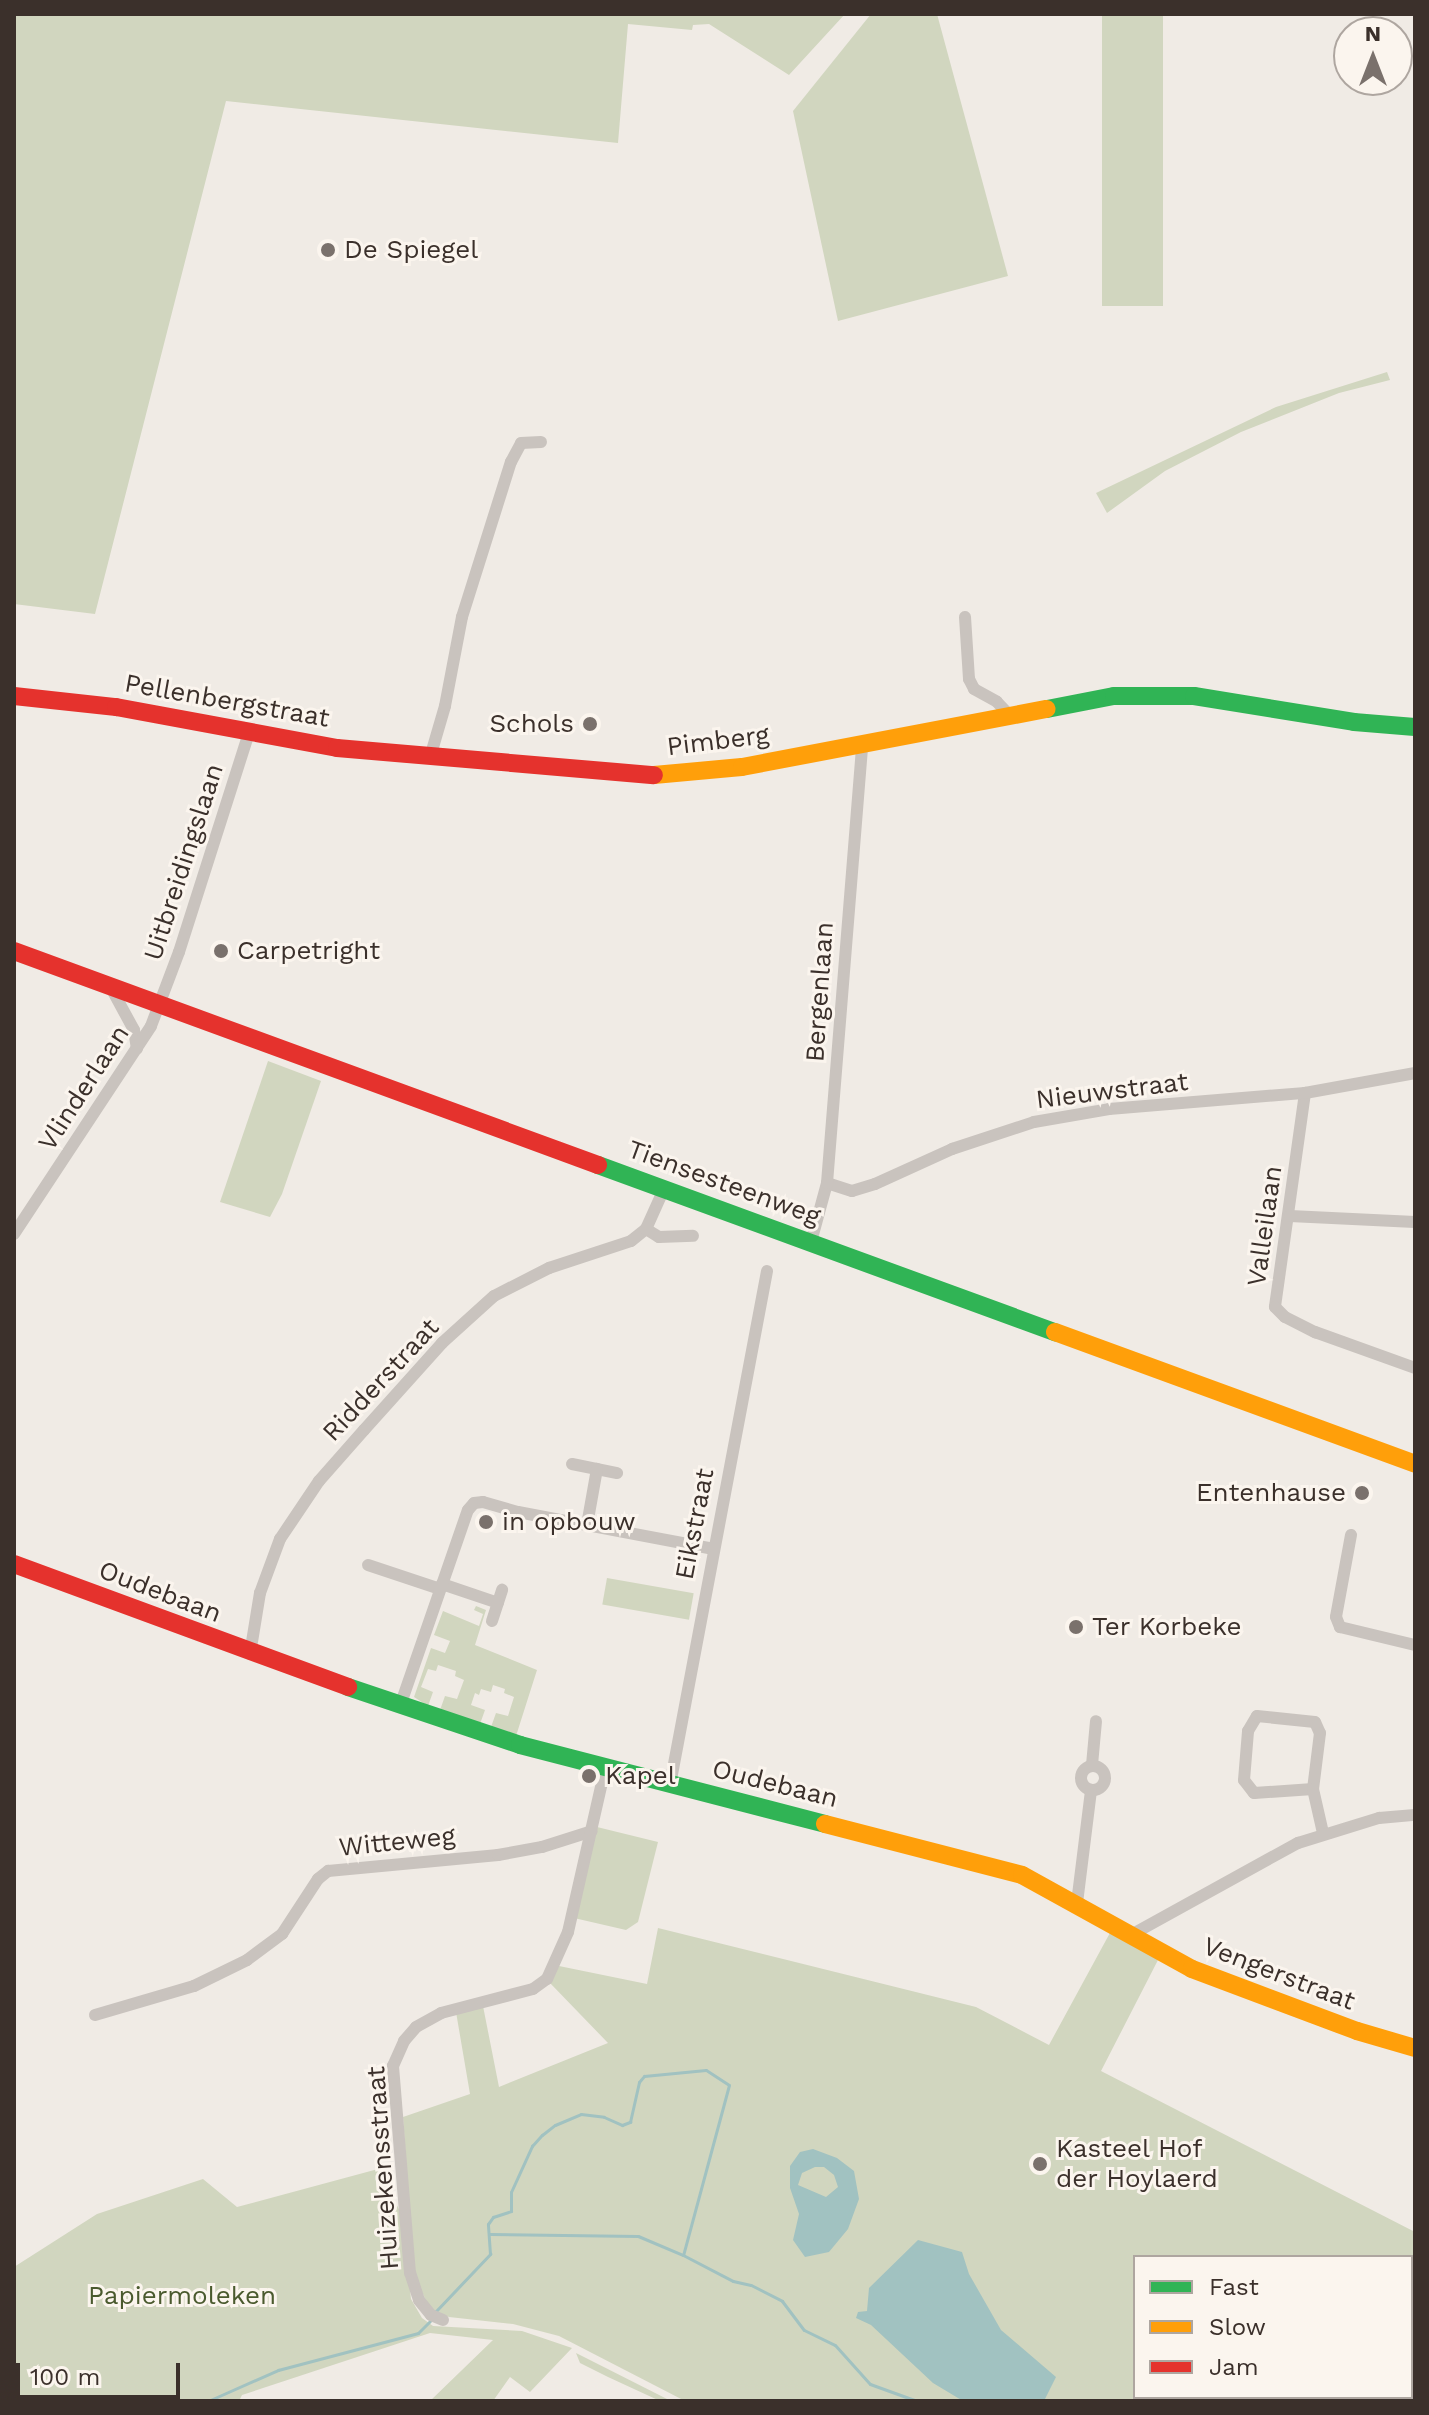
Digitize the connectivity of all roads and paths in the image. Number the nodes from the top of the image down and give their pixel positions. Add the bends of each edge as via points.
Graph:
1 (541, 442) dead end
2 (965, 617) dead end
3 (14, 696) edge
4 (1008, 714) junction
5 (1415, 727) edge
6 (249, 733) junction
7 (862, 744) junction
8 (431, 754) junction
9 (14, 951) edge
10 (110, 986) junction
11 (160, 1004) junction
12 (137, 1049) junction
13 (1415, 1073) edge
14 (1305, 1093) junction
15 (827, 1183) junction
16 (664, 1189) junction
17 (1290, 1216) junction
18 (1415, 1222) edge
19 (646, 1229) junction
20 (14, 1234) edge
21 (693, 1236) dead end
22 (811, 1242) junction
23 (767, 1271) dead end
24 (1415, 1368) edge
25 (572, 1464) dead end
26 (1415, 1464) edge
27 (597, 1469) junction
28 (617, 1473) dead end
29 (587, 1525) junction
30 (1351, 1535) dead end
31 (713, 1549) junction
32 (14, 1564) edge
33 (368, 1565) dead end
34 (441, 1587) junction
35 (492, 1621) dead end
36 (1415, 1645) edge
37 (250, 1654) junction
38 (400, 1706) junction
39 (1096, 1721) dead end
40 (605, 1769) junction
41 (670, 1785) junction
42 (1313, 1789) junction
43 (1415, 1815) edge
44 (592, 1831) junction
45 (1323, 1833) junction
46 (1077, 1903) junction
47 (1131, 1935) junction
48 (95, 2015) dead end
49 (1415, 2048) edge
50 (443, 2320) dead end

1 - 8 street via 521,443 511,462 462,617
2 - 4 street via 969,679 974,689
3 - 6 street, Pellenbergstraat via 116,707
4 - 5 street, Pimberg via 1114,696 1177,695
4 - 7 street, Pimberg
6 - 8 street, Pellenbergstraat via 337,748
6 - 11 street, Uitbreidingslaan
7 - 8 street, Pimberg via 742,767 654,775
7 - 15 street, Bergenlaan
9 - 10 street, Tiensesteenweg
10 - 11 street, Tiensesteenweg
10 - 12 street via 134,1030
11 - 12 street, Vlinderlaan
11 - 16 street, Tiensesteenweg
12 - 20 street, Vlinderlaan
13 - 14 street, Nieuwstraat
14 - 15 street, Nieuwstraat via 1109,1109 1034,1122 852,1191
14 - 17 street, Valleilaan
15 - 22 street, Bergenlaan
16 - 19 street
16 - 22 street, Tiensesteenweg
17 - 18 street
17 - 24 street, Valleilaan via 1275,1307 1315,1332
19 - 21 street via 659,1237
19 - 37 street, Ridderstraat via 631,1241 549,1268 494,1296 442,1343 319,1481 280,1539 260,1593
22 - 26 street, Tiensesteenweg
23 - 31 street, Eikstraat
25 - 27 street
27 - 28 street
27 - 29 street
29 - 31 street
29 - 34 street via 474,1503
30 - 36 street via 1336,1617 1340,1627
31 - 41 street, Eikstraat
32 - 37 street, Oudebaan
33 - 34 street
34 - 35 street via 500,1597
34 - 38 street
37 - 38 street, Oudebaan
38 - 40 street, Oudebaan
39 - 46 street via 1092,1765 1081,1776 1091,1790
40 - 41 street, Oudebaan
40 - 44 street
41 - 46 street, Oudebaan via 1005,1870
42 - 42 street via 1320,1733 1315,1722 1257,1716 1248,1731 1244,1780 1254,1793
42 - 45 street
43 - 45 street
44 - 48 street, Witteweg via 498,1855 328,1871 282,1934 247,1960 194,1986
44 - 50 street, Huizekensstraat via 568,1932 547,1979 523,1993 441,2013 416,2027 393,2066 410,2273 419,2300
45 - 47 street
46 - 47 street, Oudebaan
47 - 49 street, Vengerstraat via 1209,1976

